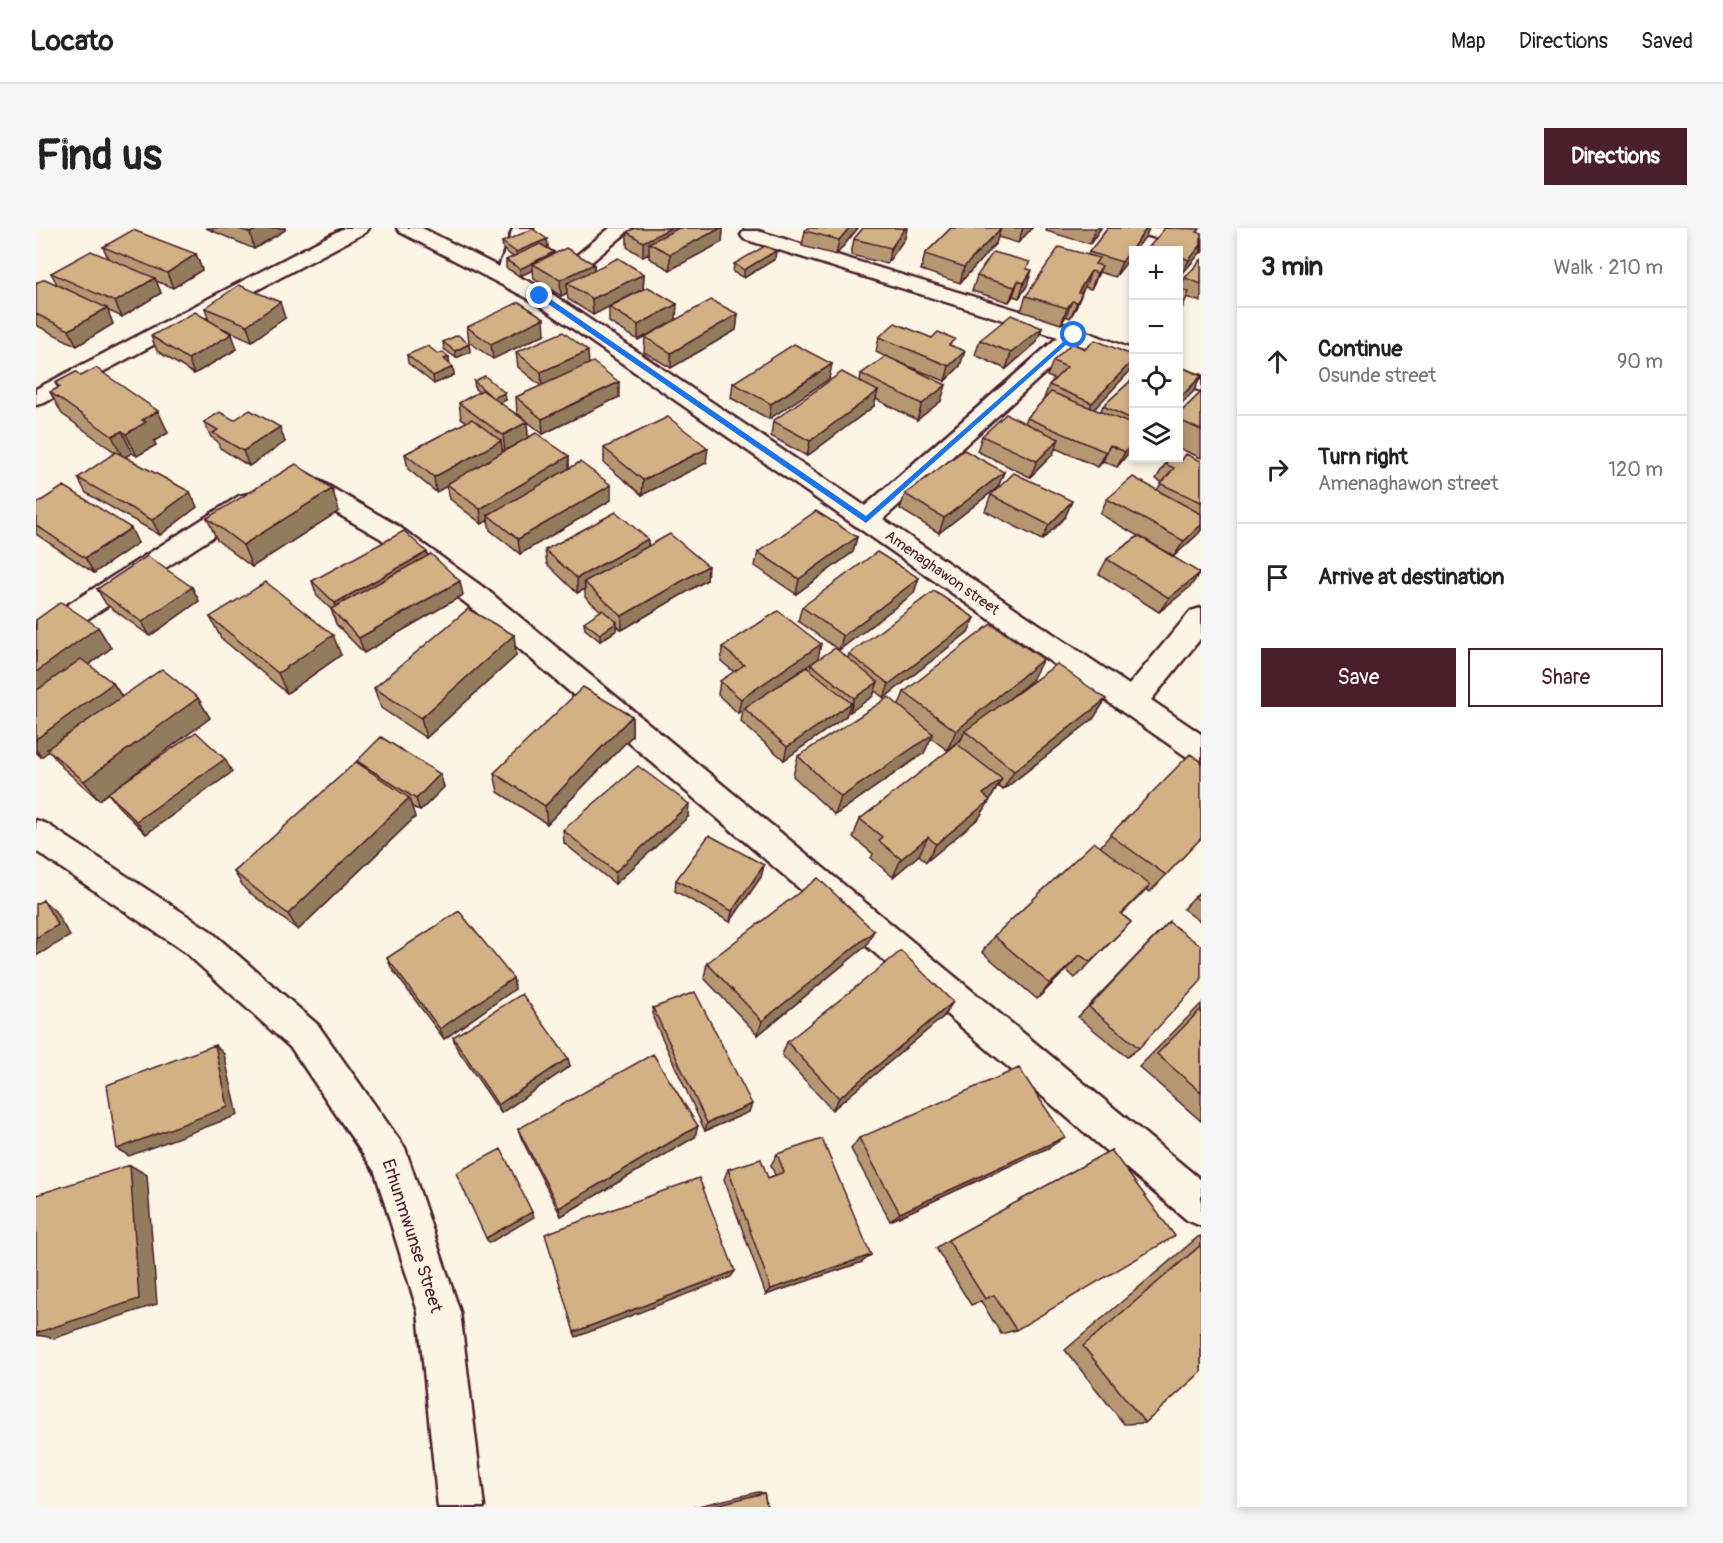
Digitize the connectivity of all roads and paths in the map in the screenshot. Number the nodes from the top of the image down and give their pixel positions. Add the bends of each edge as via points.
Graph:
1 (359, 228) edge
2 (407, 228) edge
3 (523, 228) edge
4 (621, 228) edge
5 (1142, 228) edge
6 (751, 235) dead end
7 (1201, 245) edge
8 (505, 278) junction
9 (540, 296) junction
10 (1074, 335) junction
11 (1129, 356) edge
12 (1183, 377) edge
13 (1201, 384) edge
14 (36, 398) edge
15 (866, 520) junction
16 (1201, 618) edge
17 (36, 639) edge
18 (1131, 703) junction
19 (1201, 750) edge
20 (38, 837) edge
21 (1201, 1206) edge
22 (461, 1507) edge

1 - 14 street
2 - 8 street, Amenaghawon street
3 - 8 street
4 - 9 street
5 - 7 street
6 - 10 street
8 - 9 street, Amenaghawon street
9 - 15 street, Amenaghawon street
10 - 11 street
10 - 15 street
12 - 13 street
15 - 18 street, Amenaghawon street
16 - 18 street
17 - 21 street via 283,480 297,478 389,532 477,597
18 - 19 street, Amenaghawon street
20 - 22 street, Erhunmwunse Street via 197,941 304,1037 391,1162 439,1312

